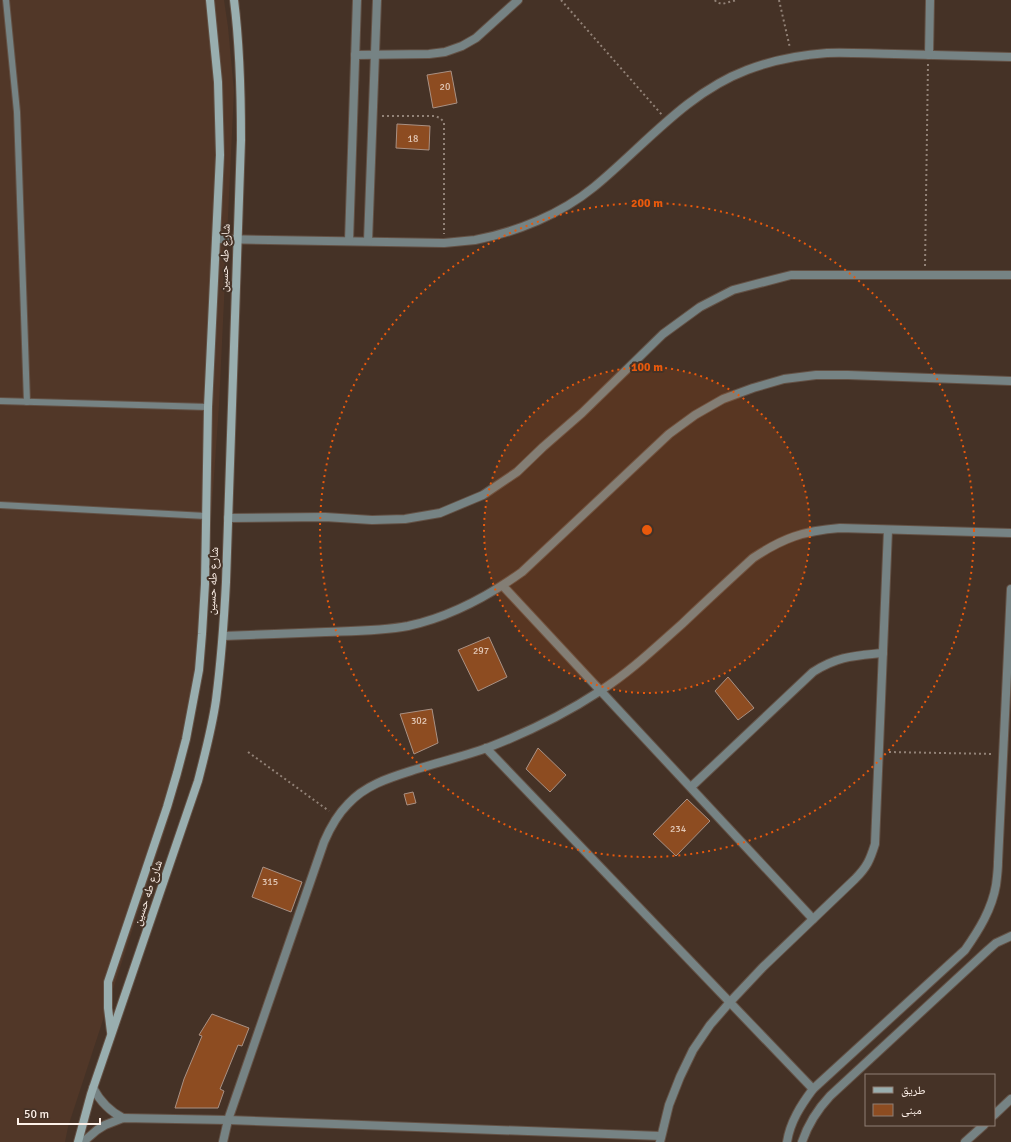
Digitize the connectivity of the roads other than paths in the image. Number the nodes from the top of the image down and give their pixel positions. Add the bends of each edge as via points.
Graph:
1 (6, 0) edge
2 (210, 0) edge
3 (234, 0) edge
4 (357, 0) edge
5 (377, 0) edge
6 (518, 0) edge
7 (930, 0) edge
8 (375, 55) junction
9 (928, 55) junction
10 (355, 56) junction
11 (1011, 57) edge
12 (216, 239) junction
13 (238, 239) junction
14 (349, 241) junction
15 (368, 241) junction
16 (1011, 275) edge
17 (1011, 382) edge
18 (0, 401) edge
19 (27, 402) junction
20 (208, 407) junction
21 (0, 505) edge
22 (206, 516) junction
23 (228, 518) junction
24 (888, 530) junction
25 (1011, 534) edge
26 (503, 586) junction
27 (1011, 589) edge
28 (223, 636) junction
29 (883, 653) junction
30 (601, 691) junction
31 (486, 748) junction
32 (691, 787) junction
33 (813, 919) junction
34 (1011, 936) edge
35 (730, 1002) junction
36 (112, 1035) junction
37 (93, 1088) junction
38 (813, 1089) junction
39 (1011, 1099) edge
40 (995, 1114) edge
41 (123, 1118) junction
42 (228, 1120) junction
43 (983, 1126) edge
44 (660, 1139) edge
45 (78, 1142) edge
46 (84, 1142) edge
47 (223, 1142) edge
48 (787, 1142) edge
49 (802, 1142) edge
50 (965, 1142) edge

1 - 19 lane via 17,112
2 - 12 main road, شارع طه حسين via 215,45 220,155
3 - 13 main road, شارع طه حسين via 241,110
4 - 10 street
5 - 8 street
6 - 8 street via 476,38 462,46 429,54
7 - 9 street
8 - 10 street
8 - 15 street
9 - 11 street
9 - 15 street via 829,53 769,62 725,80 705,92 594,187 572,202 525,226 475,240 444,243
10 - 14 street
12 - 13 street
12 - 20 main road, شارع طه حسين
13 - 14 street
13 - 23 main road, شارع طه حسين
14 - 15 street
16 - 23 street via 791,275 733,290 700,307 663,334 517,472 483,495 440,513 405,519
17 - 26 street via 816,375 778,381 723,399 669,434 522,572
18 - 19 lane
19 - 20 lane
20 - 22 main road, شارع طه حسين
21 - 22 lane
22 - 36 main road, شارع طه حسين via 205,584 199,670 186,739 167,807 108,982
23 - 28 main road, شارع طه حسين
24 - 25 street
24 - 29 street
24 - 30 street via 821,530 803,533 768,547 636,665
26 - 28 street via 467,606 408,626 374,631
26 - 30 street
27 - 38 street via 998,862 996,886 989,909 979,931 965,950
28 - 36 main road, شارع طه حسين via 214,708 198,781
29 - 32 street via 847,657 813,672
29 - 33 street via 875,844 865,870
30 - 31 street via 531,730
30 - 32 street
31 - 35 street
31 - 42 street via 376,783 348,803 337,817 324,842
32 - 33 street
33 - 35 street
34 - 49 street via 988,950 830,1096 812,1119
35 - 38 street
35 - 44 street via 710,1025 690,1057 669,1105
36 - 37 main road, شارع طه حسين
37 - 41 street via 105,1105
37 - 45 main road, شارع طه حسين
38 - 48 street via 793,1122
39 - 40 street
41 - 42 street
41 - 46 street via 105,1125
42 - 44 street
42 - 47 street
43 - 50 street

